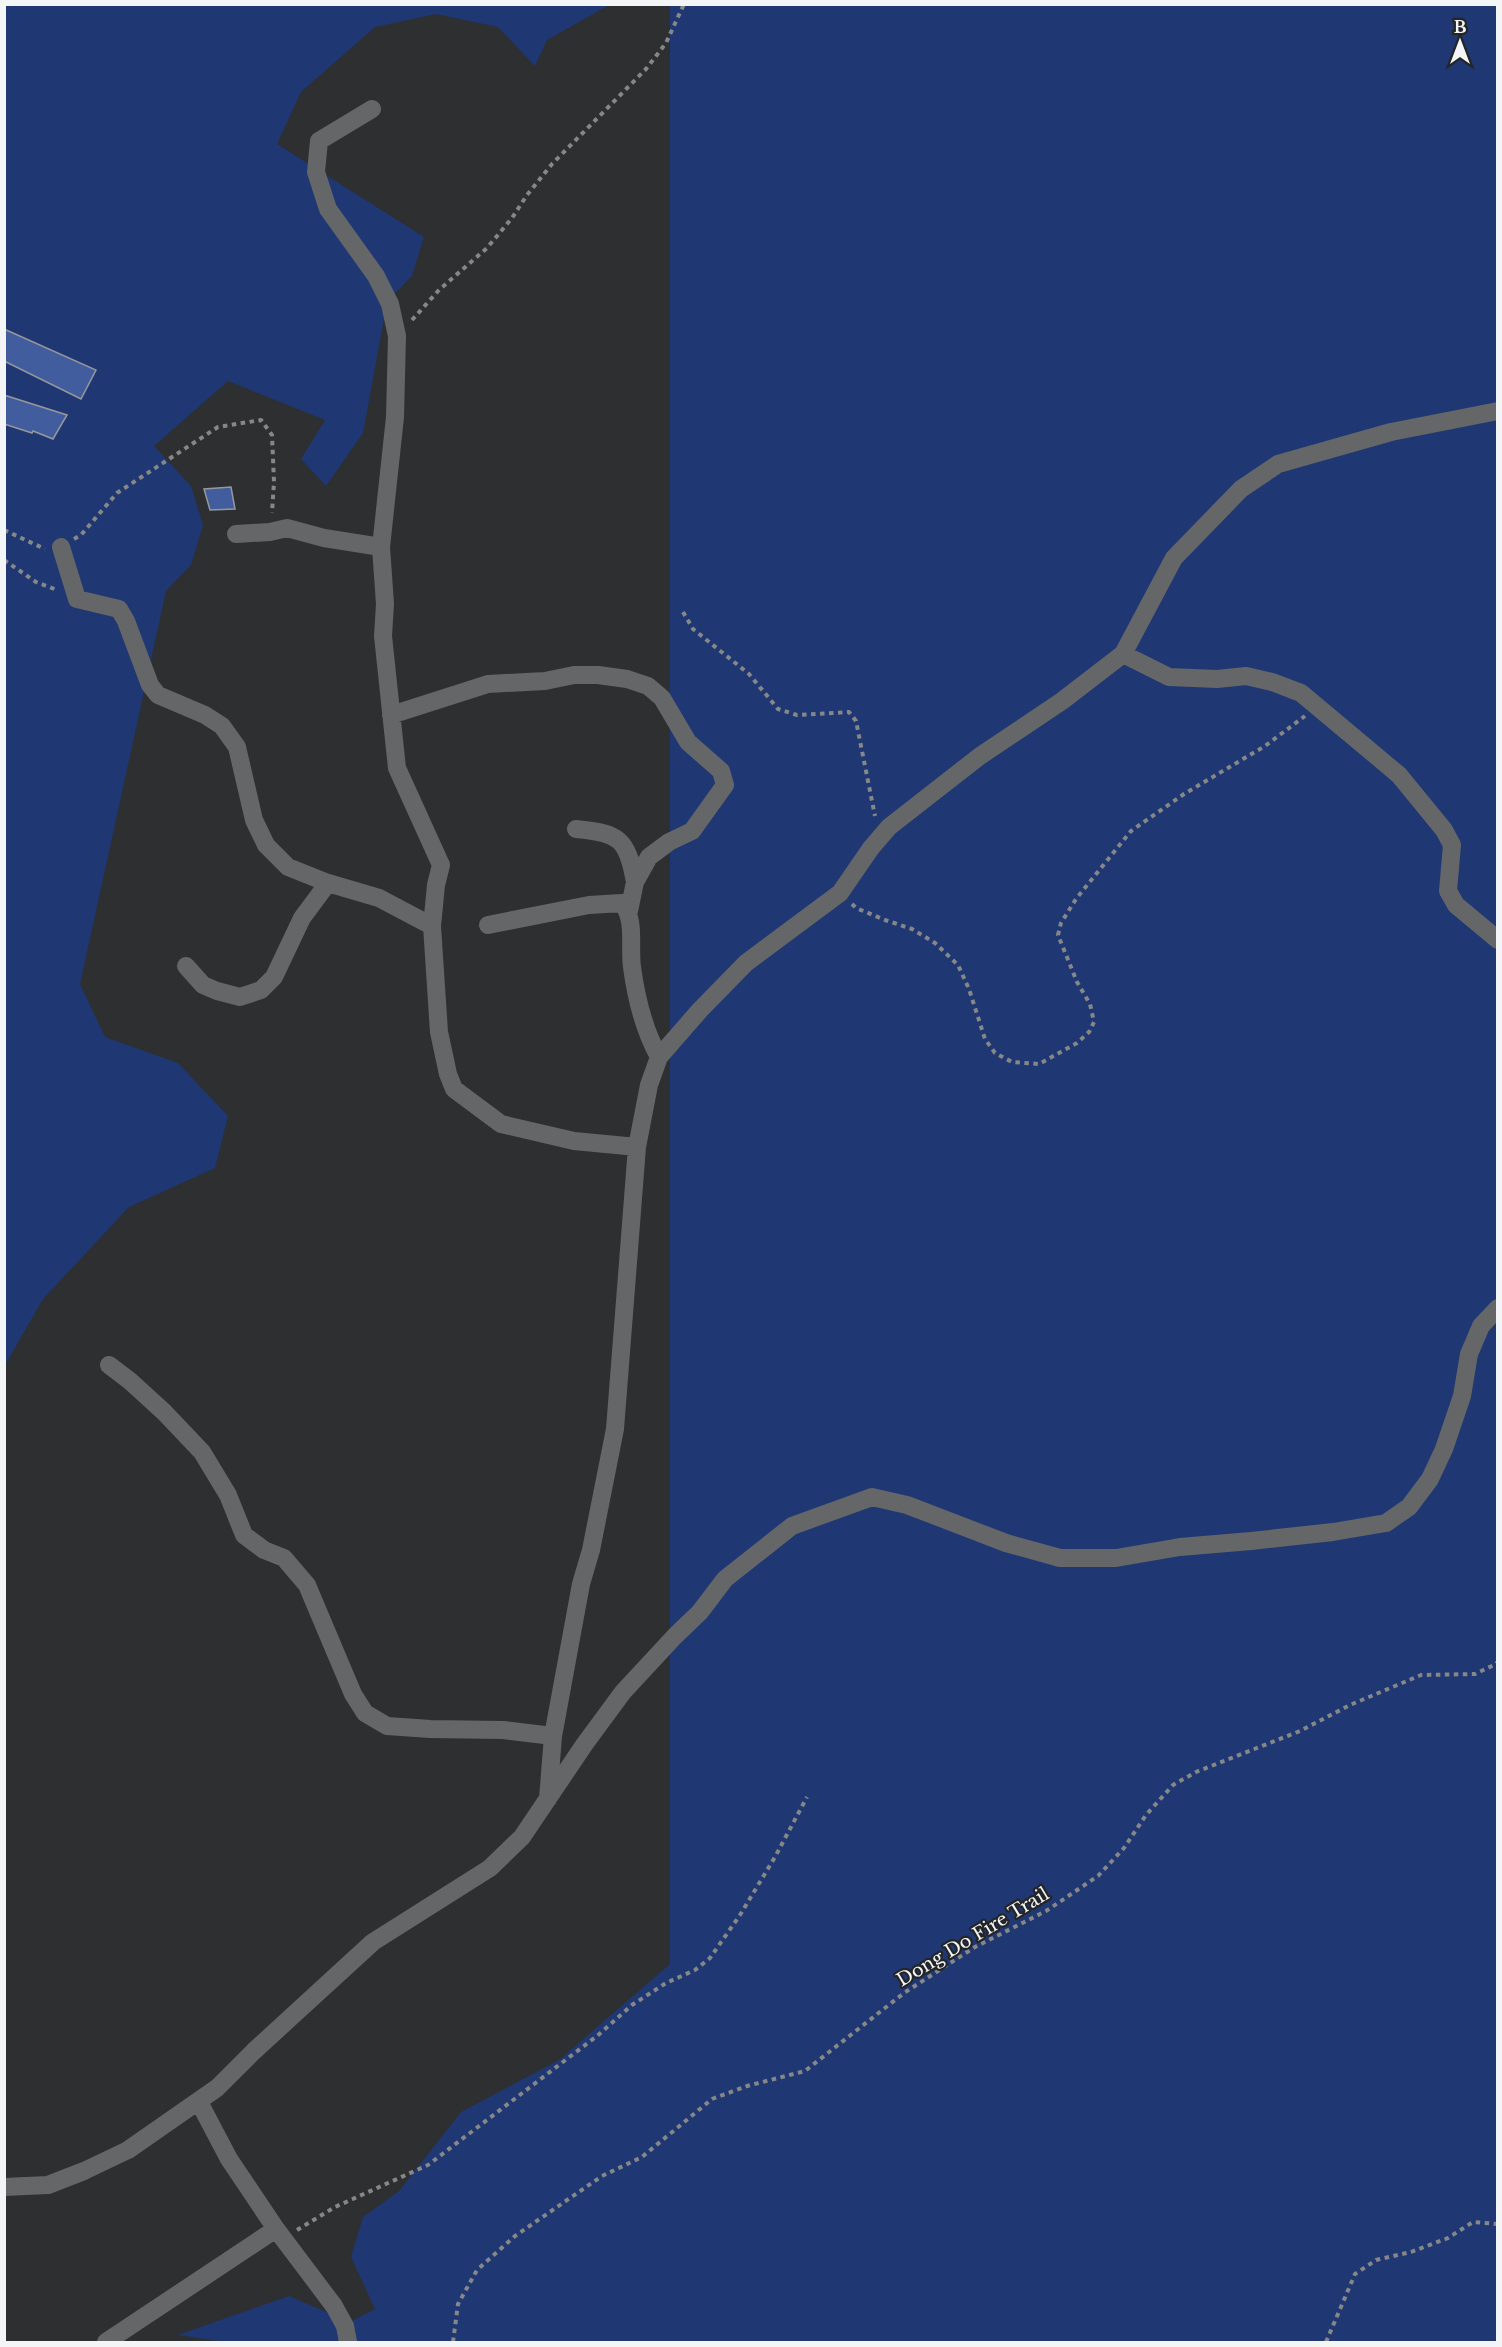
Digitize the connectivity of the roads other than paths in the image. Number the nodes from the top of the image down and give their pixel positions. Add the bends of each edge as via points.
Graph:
1 (372, 109) dead end
2 (1497, 411) edge
3 (236, 534) dead end
4 (61, 547) road end
5 (381, 547) junction
6 (1123, 654) junction
7 (391, 715) junction
8 (576, 829) dead end
9 (635, 882) junction
10 (327, 883) junction
11 (629, 911) junction
12 (488, 925) dead end
13 (432, 926) junction
14 (1497, 940) edge
15 (186, 966) dead end
16 (659, 1057) junction
17 (637, 1147) junction
18 (1497, 1308) edge
19 (109, 1365) dead end
20 (553, 1736) junction
21 (548, 1800) junction
22 (200, 2102) junction
23 (4, 2187) edge
24 (280, 2233) junction
25 (106, 2343) edge
26 (348, 2343) edge

1 - 5 street via 319,141 316,172 328,210 376,276 390,304 397,336 395,417
2 - 6 street via 1391,432 1278,464 1241,489 1174,558
3 - 5 street via 287,528
4 - 10 street via 77,599 119,609 150,685 159,695 222,726 237,747 254,820 266,845 288,867
5 - 7 street via 383,636
6 - 14 street via 1169,677 1246,676 1301,693 1399,775 1444,830 1452,845 1448,891 1456,905
6 - 16 street via 889,826 840,893 746,963
7 - 9 street via 488,684 598,675 648,686 662,698 688,742 721,771 724,785 692,831 649,857
7 - 13 street via 397,768 441,865
8 - 9 street via 621,840 630,856
9 - 11 street
10 - 13 street via 380,898
10 - 15 street via 302,918 274,977 261,990 240,997 217,991 203,985
11 - 12 street via 622,903 609,903
11 - 16 street via 636,991
13 - 17 street via 439,1032 454,1089 501,1124 574,1141
16 - 17 street via 649,1085
17 - 20 street via 615,1429
18 - 21 street via 1481,1326 1469,1354 1462,1396 1430,1479 1409,1507 1386,1523 1116,1558 1060,1558 1006,1543 907,1505 872,1497 828,1511 792,1526 725,1579 700,1612 623,1692
19 - 20 street via 164,1412 202,1452 228,1495 244,1535 264,1550 284,1558 307,1585 353,1694 365,1713 387,1726
20 - 21 street
21 - 22 street via 522,1837 490,1868 373,1942
22 - 23 street via 128,2150 84,2171 48,2185
22 - 24 street via 229,2158
24 - 25 street
24 - 26 street via 334,2306 345,2326

